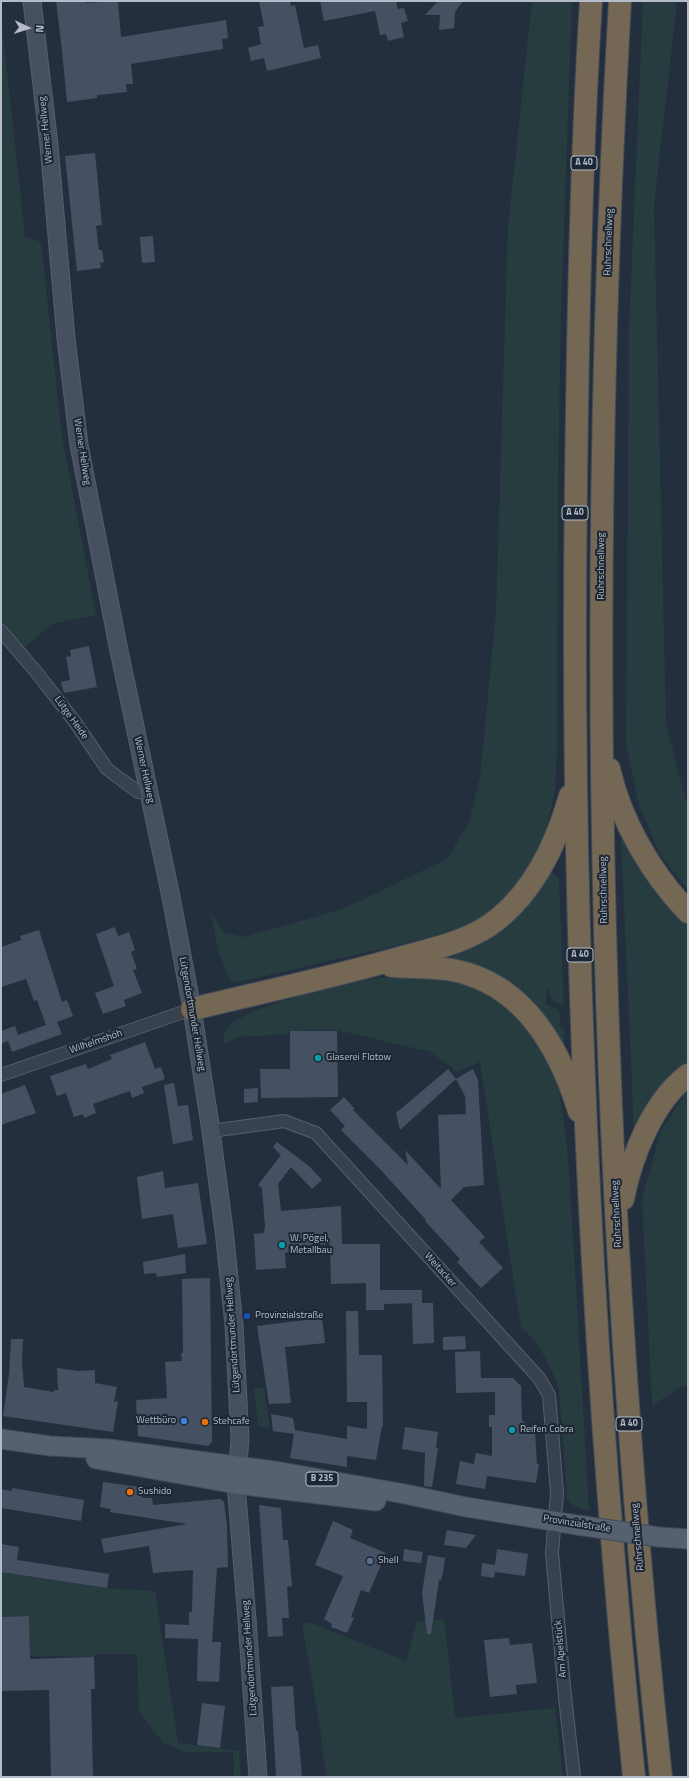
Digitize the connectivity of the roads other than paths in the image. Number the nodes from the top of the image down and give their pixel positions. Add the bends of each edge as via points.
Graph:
1 (32, 1) edge
2 (591, 1) edge
3 (620, 1) edge
4 (1, 631) edge
5 (602, 716) junction
6 (575, 751) junction
7 (149, 792) junction
8 (172, 897) joint
9 (688, 912) edge
10 (375, 965) junction
11 (192, 1009) junction
12 (1, 1075) edge
13 (688, 1075) edge
14 (211, 1131) junction
15 (587, 1158) junction
16 (619, 1248) junction
17 (1, 1439) edge
18 (237, 1475) junction
19 (555, 1521) junction
20 (688, 1539) edge
21 (258, 1777) edge
22 (574, 1777) edge
23 (634, 1777) edge
24 (661, 1777) edge

1 - 7 main road, Werner Hellweg via 79,445
2 - 6 highway, A 40 via 584,138 577,395
3 - 5 highway, Ruhrschnellweg / A 40 via 607,313
4 - 7 street, Lütge Heide via 51,691 107,769 138,792
5 - 9 highway via 606,756 619,800 644,853 673,896
5 - 16 highway, Ruhrschnellweg / A 40 via 608,1025
6 - 10 highway via 573,786 559,830 544,862 523,894 497,920 470,936
6 - 15 highway, A 40
7 - 8 main road, Werner Hellweg
8 - 11 main road, Lütgendortmunder Hellweg
10 - 11 highway
10 - 15 highway via 449,970 467,974 494,986 515,1000 542,1032 566,1076 579,1113
11 - 12 street, Wilhelmshöh
11 - 14 main road, Lütgendortmunder Hellweg
13 - 16 highway via 660,1106 630,1169 619,1220
14 - 18 main road, Lütgendortmunder Hellweg via 234,1325 240,1440
14 - 19 street, Weitacker via 284,1121 316,1133 539,1378 549,1396 557,1494
15 - 23 highway, A 40 via 605,1458
16 - 24 highway, Ruhrschnellweg / A 40 via 640,1554
17 - 18 main road, Provinzialstraße / B 235 via 50,1446 108,1449
18 - 19 main road, Provinzialstraße / B 235 via 281,1472
18 - 21 main road, Lütgendortmunder Hellweg
19 - 20 main road, Provinzialstraße / B 235, bridge
19 - 22 street, Am Apelstück via 552,1553

